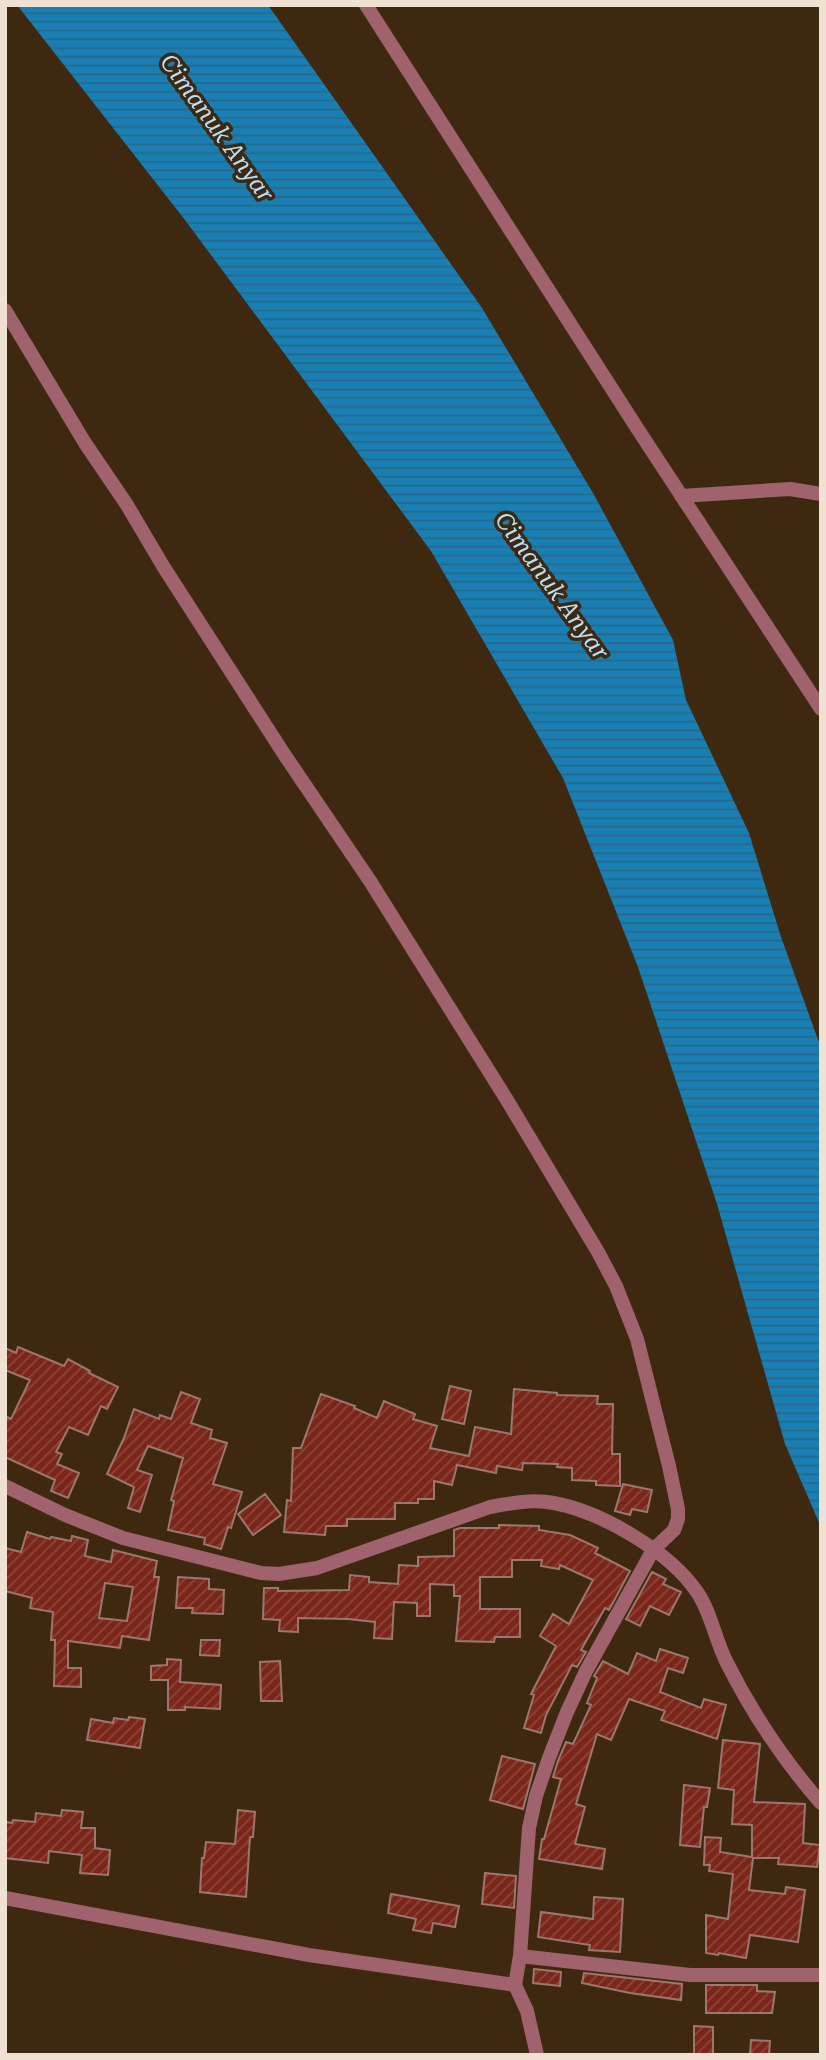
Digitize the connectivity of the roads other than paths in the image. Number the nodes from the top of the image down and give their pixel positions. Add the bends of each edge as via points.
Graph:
1 (366, 5) edge
2 (5, 310) edge
3 (821, 494) edge
4 (681, 496) junction
5 (821, 709) edge
6 (5, 1486) edge
7 (653, 1550) junction
8 (821, 1803) edge
9 (5, 1898) edge
10 (520, 1956) junction
11 (821, 1975) edge
12 (515, 1985) junction
13 (537, 2055) edge

1 - 4 street
2 - 7 street via 198,620 370,881 554,1177 616,1286 637,1339 678,1509 674,1530
3 - 4 street via 790,489
4 - 5 street
6 - 7 street via 123,1538 261,1573 317,1568 447,1521 516,1502 573,1508
7 - 8 street via 676,1567 698,1593 738,1684
7 - 10 street via 586,1671 540,1783 529,1828
9 - 12 street via 309,1955
10 - 11 street via 690,1975
10 - 12 street
12 - 13 street via 527,2011

